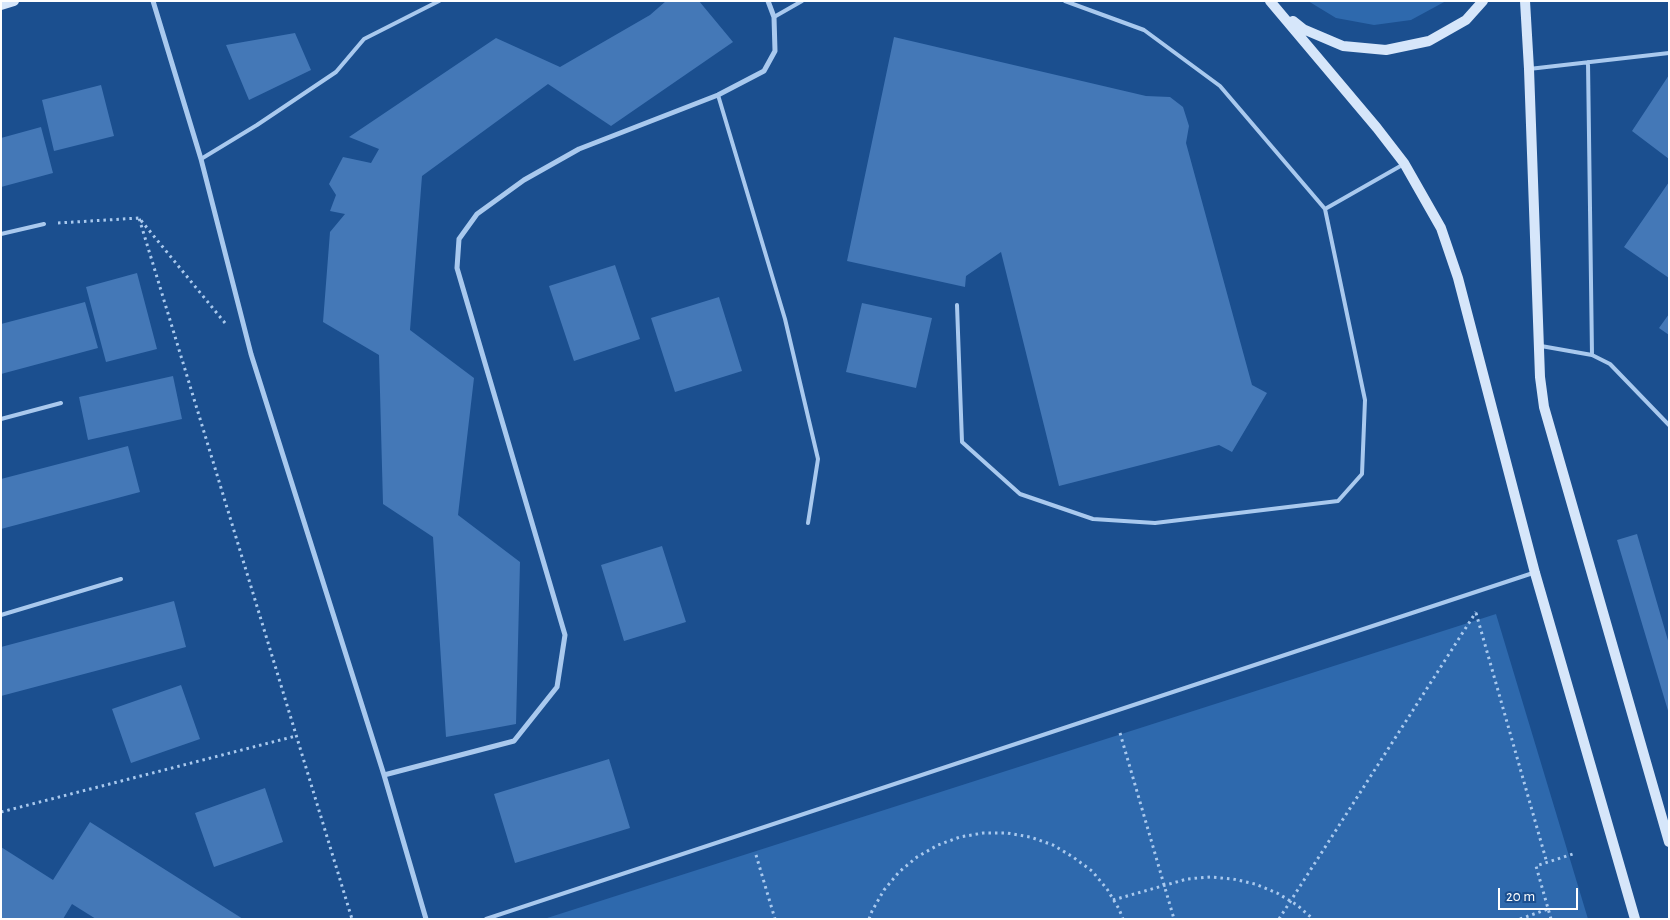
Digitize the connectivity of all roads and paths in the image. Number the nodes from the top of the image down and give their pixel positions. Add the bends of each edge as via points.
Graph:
1 (14, 1) edge
2 (153, 1) edge
3 (439, 1) edge
4 (768, 1) edge
5 (802, 1) edge
6 (1065, 1) edge
7 (1270, 1) edge
8 (1483, 1) edge
9 (1525, 1) edge
10 (1, 5) edge
11 (774, 17) junction
12 (1669, 54) edge
13 (1588, 62) junction
14 (1529, 69) junction
15 (718, 95) junction
16 (201, 160) junction
17 (1404, 163) junction
18 (1325, 209) junction
19 (140, 218) junction
20 (44, 224) joint
21 (1, 234) edge
22 (957, 306) dead end
23 (226, 324) dead end
24 (1538, 346) junction
25 (1592, 355) junction
26 (61, 404) dead end
27 (1, 419) edge
28 (1669, 426) edge
29 (808, 523) dead end
30 (1535, 573) junction
31 (121, 579) dead end
32 (1471, 595) junction
33 (1476, 612) junction
34 (1, 615) edge
35 (1120, 733) dead end
36 (296, 736) junction
37 (384, 775) junction
38 (1, 812) edge
39 (1669, 842) edge
40 (1576, 854) dead end
41 (756, 855) dead end
42 (1547, 863) junction
43 (1164, 885) junction
44 (1113, 900) junction
45 (1290, 901) junction
46 (1548, 909) junction
47 (352, 919) edge
48 (426, 919) edge
49 (486, 919) edge
50 (775, 919) edge
51 (869, 919) edge
52 (1123, 919) edge
53 (1174, 919) edge
54 (1279, 919) edge
55 (1313, 919) edge
56 (1520, 919) edge
57 (1551, 919) edge
58 (1635, 919) edge

1 - 10 street
2 - 16 street
3 - 16 lane via 364,40 336,72
4 - 11 street
5 - 11 lane
6 - 18 lane via 1144,30 1220,86
7 - 8 street via 1303,29 1319,36 1343,46 1386,50 1428,41 1466,20
7 - 17 street
9 - 14 street
11 - 15 street via 775,50 764,71
12 - 13 lane
13 - 14 lane
13 - 25 lane
14 - 24 street
15 - 29 lane via 785,319 818,459
15 - 37 street via 578,149 532,175 477,214 459,238 458,268 565,636 557,687 514,741
16 - 37 street via 251,354
17 - 18 lane
17 - 30 street via 1441,228 1458,278
18 - 22 lane via 1365,400 1362,474 1338,501 1155,523 1093,519 1020,494 962,442
19 - 20 path
19 - 23 path
19 - 36 path
20 - 21 lane
24 - 25 lane
24 - 39 street via 1544,407
25 - 28 lane via 1610,364
26 - 27 lane
30 - 32 lane
30 - 58 street
31 - 34 lane
32 - 33 path
32 - 49 lane
33 - 42 path
33 - 45 path
35 - 43 path
36 - 38 path
36 - 47 path
37 - 48 street
40 - 42 path
41 - 50 path
42 - 46 path via 1536,866
43 - 44 path
43 - 45 path via 1210,877 1233,879 1256,884
43 - 53 path
44 - 51 path via 1092,872 1053,845 1015,834 983,833 960,837 917,857 884,890
44 - 52 path
45 - 54 path
45 - 55 path
46 - 56 path
46 - 57 path

